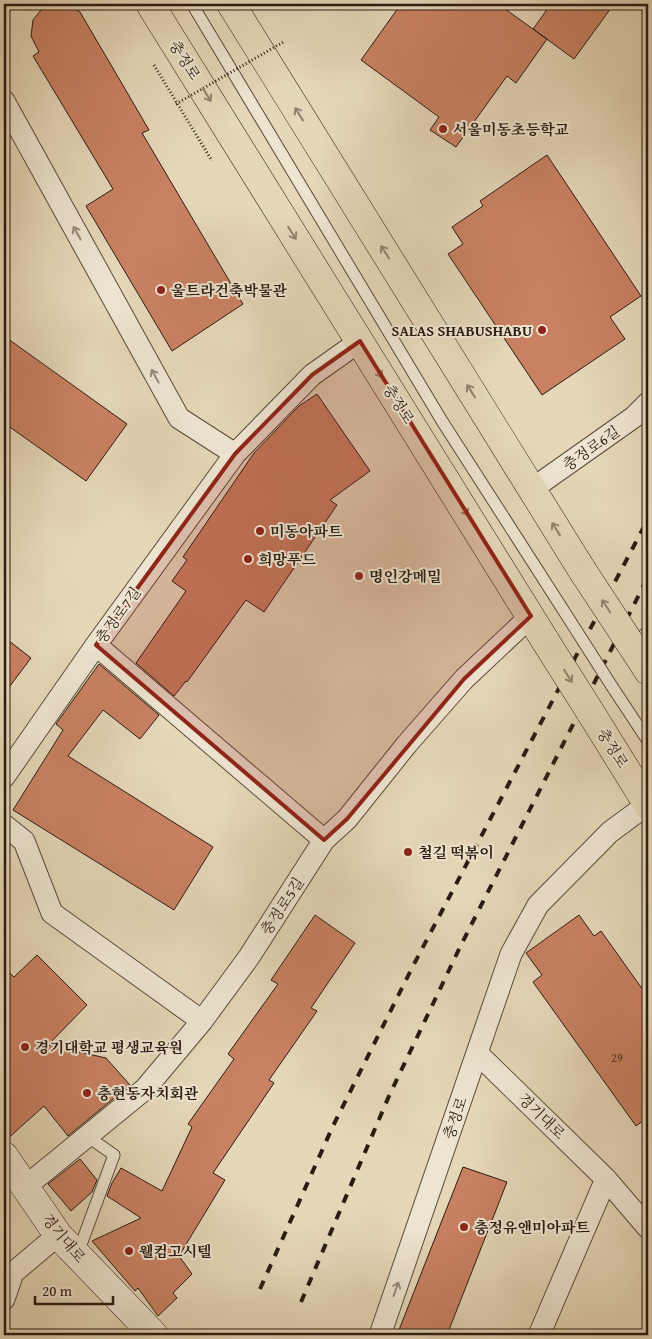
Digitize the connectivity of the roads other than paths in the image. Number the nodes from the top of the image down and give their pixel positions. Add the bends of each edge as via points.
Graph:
1 (150, 4) edge
2 (192, 4) edge
3 (231, 4) edge
4 (4, 102) edge
5 (360, 341) junction
6 (648, 404) edge
7 (235, 454) junction
8 (532, 489) junction
9 (530, 616) junction
10 (96, 646) junction
11 (642, 653) edge
12 (648, 741) edge
13 (4, 777) edge
14 (648, 805) edge
15 (4, 825) edge
16 (324, 840) junction
17 (202, 1021) junction
18 (477, 1053) junction
19 (87, 1136) junction
20 (4, 1156) edge
21 (606, 1179) junction
22 (25, 1187) junction
23 (648, 1228) edge
24 (67, 1244) junction
25 (4, 1299) edge
26 (154, 1335) edge
27 (380, 1335) edge
28 (538, 1335) edge

1 -> 5 main road, 충정로
2 - 12 lane, bridge via 442,421
8 -> 3 main road
7 -> 4 street via 179,418
5 - 7 street, 충정로7길 via 312,375
5 -> 9 main road, 충정로
6 - 8 street, 충정로6길
7 - 10 street, 충정로7길
11 -> 8 main road, bridge via 582,570
9 -> 14 main road, 충정로, bridge
9 - 16 street, 충정로5길 via 464,679 347,819
10 - 13 street, 충정로7길
10 - 16 street
14 - 18 street, 충정로 via 610,832 538,905 511,954
15 - 17 street via 24,841 52,912
16 - 17 street, 충정로5길 via 249,957
17 - 19 street, 충정로5길 via 144,1089
18 - 21 street, 경기대로
27 -> 18 street, 충정로
19 - 22 street, 충정로5길
19 - 24 lane via 114,1155 82,1242
20 - 22 main road, 경기대로
21 - 23 street, 경기대로
21 - 28 street
22 - 24 main road, 경기대로
24 - 25 street via 14,1273
24 - 26 main road, 경기대로

